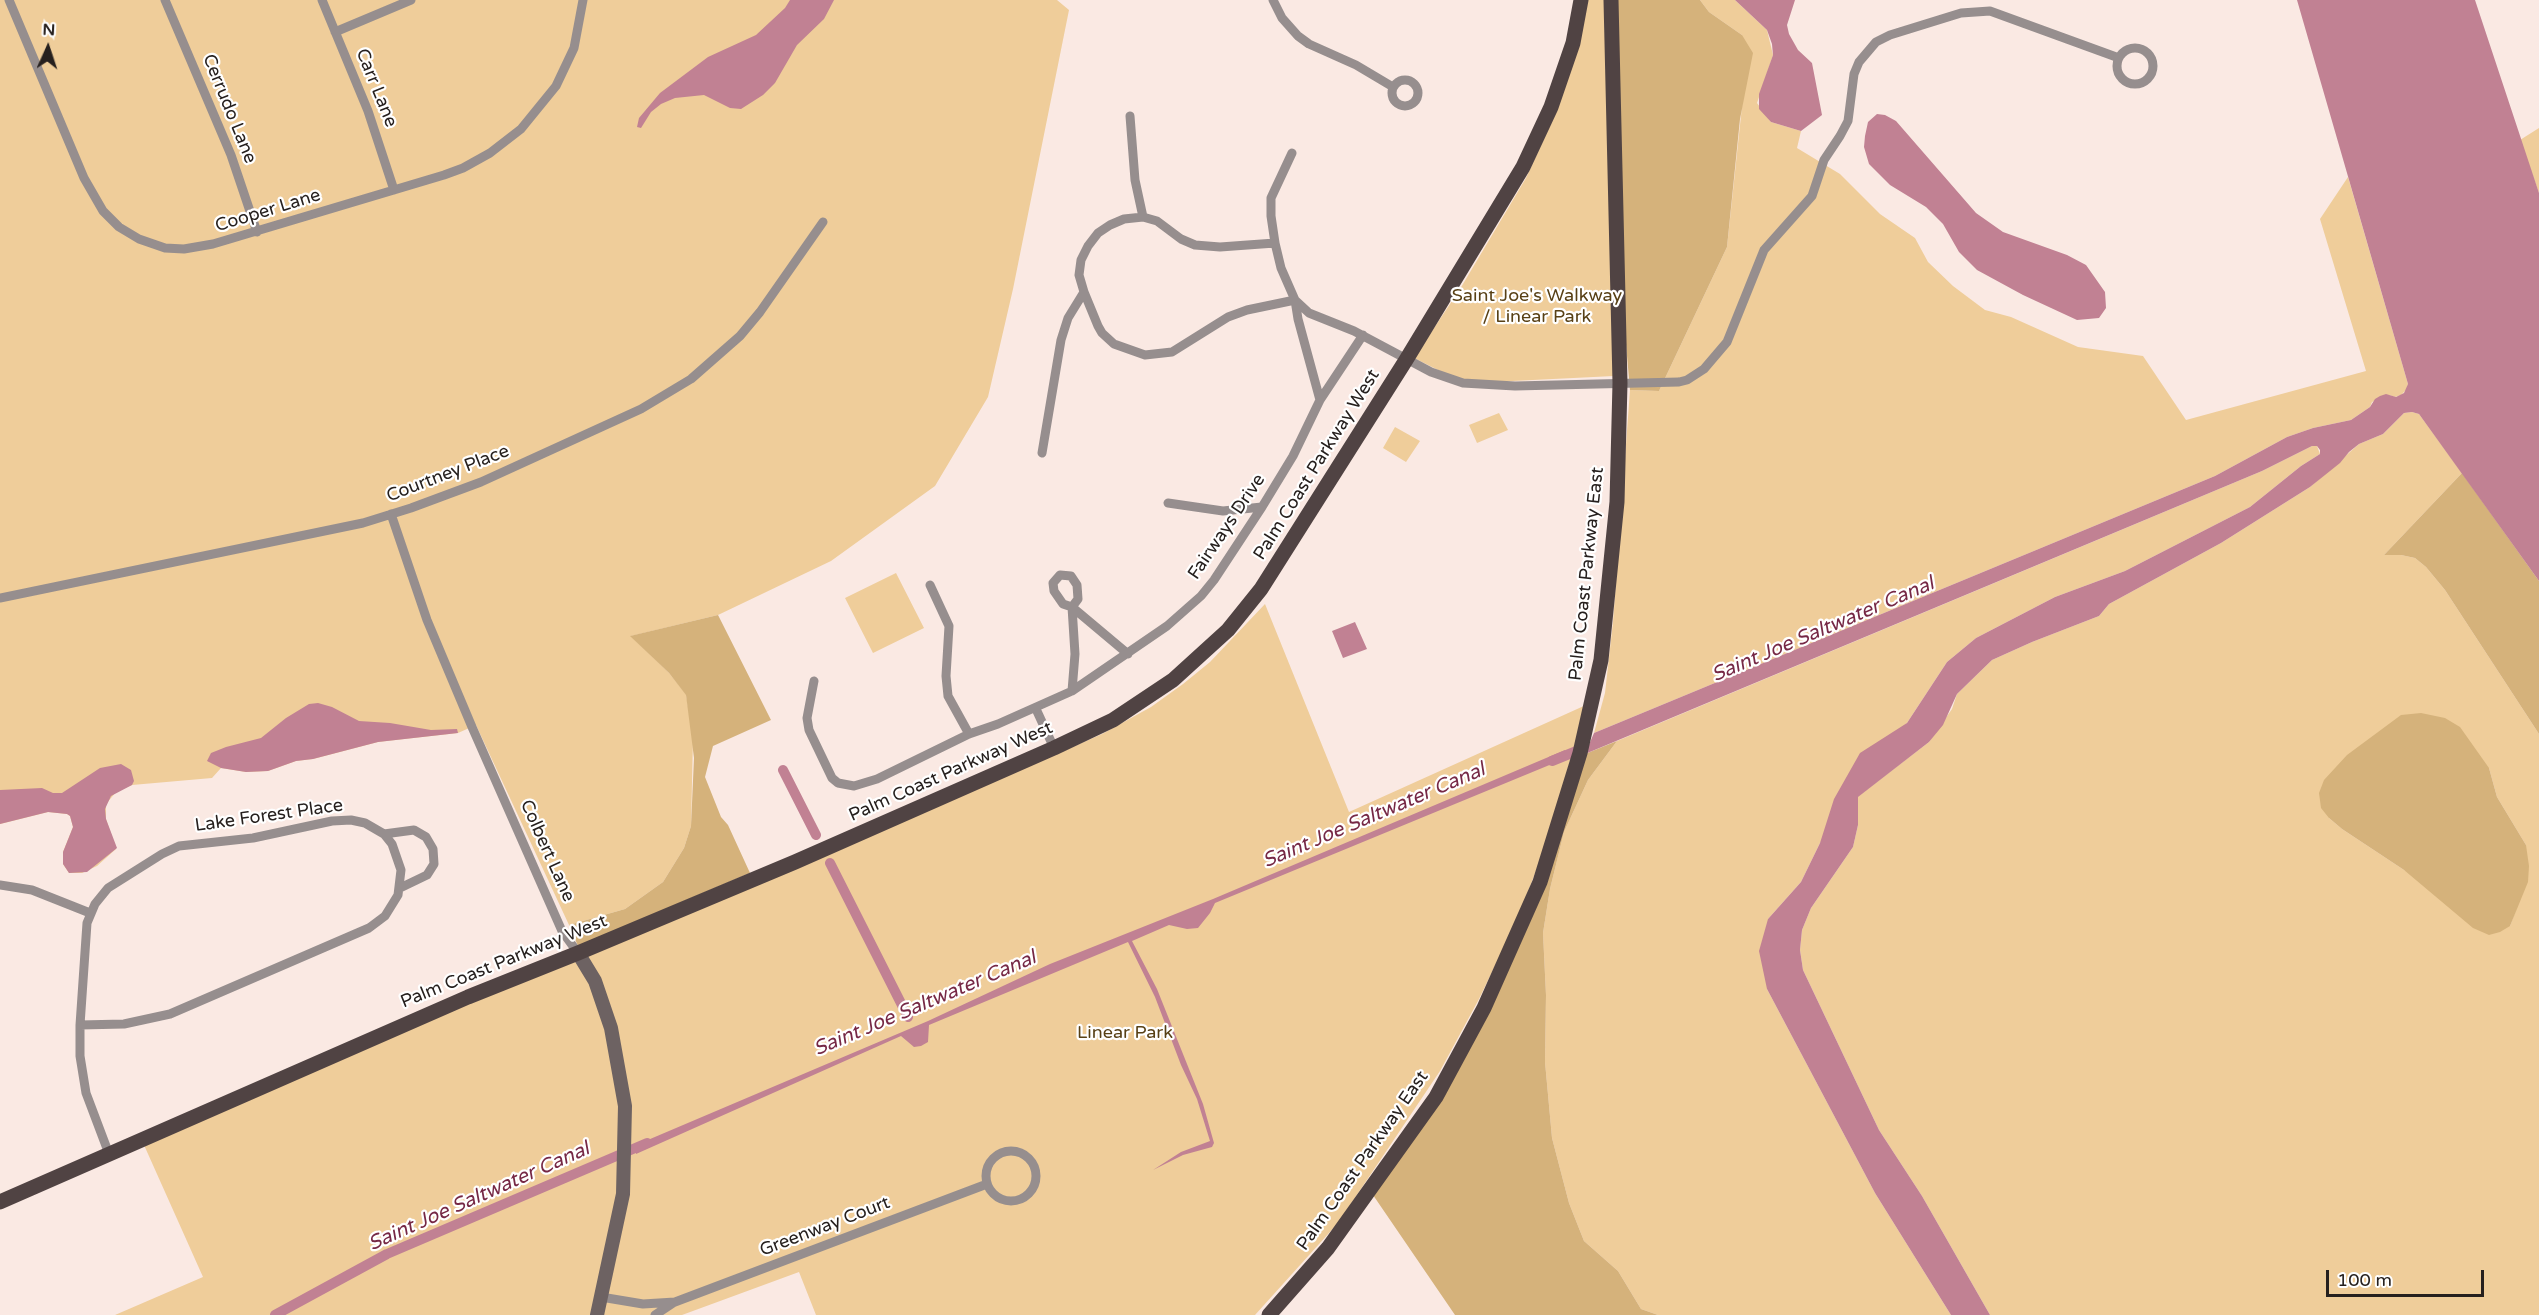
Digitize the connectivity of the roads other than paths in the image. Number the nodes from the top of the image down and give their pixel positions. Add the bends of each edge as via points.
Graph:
1 (9, 0) edge
2 (165, 0) edge
3 (322, 0) edge
4 (411, 0) edge
5 (583, 0) edge
6 (1273, 0) edge
7 (1581, 0) edge
8 (1611, 0) edge
9 (336, 32) junction
10 (2119, 58) dead end
11 (1394, 87) dead end
12 (1130, 116) dead end
13 (1292, 153) dead end
14 (394, 190) junction
15 (1143, 217) junction
16 (823, 222) dead end
17 (257, 232) junction
18 (1275, 243) junction
19 (1084, 292) junction
20 (1295, 300) junction
21 (1363, 335) junction
22 (1406, 360) junction
23 (1620, 383) junction
24 (1320, 400) junction
25 (1042, 453) dead end
26 (1168, 503) dead end
27 (1262, 507) junction
28 (391, 514) junction
29 (930, 585) dead end
30 (0, 598) edge
31 (1128, 654) junction
32 (814, 681) dead end
33 (1072, 691) junction
34 (1036, 709) junction
35 (969, 734) junction
36 (1054, 748) junction
37 (384, 834) junction
38 (0, 885) edge
39 (400, 888) junction
40 (90, 913) junction
41 (578, 953) junction
42 (80, 1025) junction
43 (109, 1154) junction
44 (987, 1184) junction
45 (0, 1203) edge
46 (601, 1296) junction
47 (675, 1302) junction
48 (597, 1315) edge
49 (655, 1315) edge
50 (1269, 1315) edge

1 - 17 street, Cooper Lane via 84,178 113,222 139,239 174,249 206,246
2 - 17 street, Cerrudo Lane via 231,155
3 - 9 street, Carr Lane
4 - 9 street
5 - 14 street, Cooper Lane via 574,48 566,67 549,96 521,129 463,168
6 - 11 street via 1289,27 1309,44
7 - 22 main road, Palm Coast Parkway West via 1573,43 1535,143
8 - 23 main road, Palm Coast Parkway East
9 - 14 street, Carr Lane
10 - 23 street via 1990,11 1961,13 1881,39 1862,56 1854,74 1852,104 1844,129 1824,160 1808,201 1764,250 1727,342 1713,360 1687,380
12 - 15 street via 1135,180
13 - 18 street via 1271,198
14 - 17 street, Cooper Lane
15 - 18 street via 1157,221 1195,245
15 - 19 street via 1117,222 1092,240 1081,260 1079,275
16 - 28 street, Courtney Place via 746,329 680,387 500,474
18 - 20 street
19 - 20 street via 1107,339 1134,352 1154,356 1172,352 1228,317
19 - 25 street via 1060,340
20 - 21 street via 1309,313
20 - 24 street
21 - 22 street
21 - 24 street, Fairways Drive
22 - 23 street via 1472,385
22 - 36 main road, Palm Coast Parkway West via 1261,589 1233,624 1157,692 1113,720
23 - 50 main road, Palm Coast Parkway East via 1617,502 1601,660 1586,730 1540,882 1484,1008 1436,1097 1332,1243
24 - 27 street, Fairways Drive
26 - 27 street via 1223,511
27 - 31 street, Fairways Drive via 1201,596 1167,627
28 - 30 street, Courtney Place via 327,531
28 - 41 street, Colbert Lane via 427,620 472,727 562,932
29 - 35 street via 949,626 948,696
31 - 33 street, Fairways Drive
31 - 33 street via 1072,607
32 - 35 street, Fairways Drive via 808,726 826,769 846,786 863,785
33 - 34 street, Fairways Drive
34 - 35 street, Fairways Drive
34 - 36 street
36 - 41 main road, Palm Coast Parkway West
37 - 39 street via 399,858
37 - 39 street via 414,830 426,837 434,849 434,864 427,875
37 - 40 street, Lake Forest Place via 365,823 342,820 253,838 179,846 115,883
38 - 40 street via 32,890
39 - 42 street via 391,909 369,928 170,1014 113,1025
40 - 42 street, Lake Forest Place
41 - 43 main road, Palm Coast Parkway West
41 - 46 street, Colbert Lane via 595,981 611,1028 625,1106 623,1194
42 - 43 street, Lake Forest Place via 86,1093
43 - 45 main road, Palm Coast Parkway West
44 - 44 street via 1000,1198 1014,1201 1034,1186 1035,1169 1020,1152 1004,1152 990,1161 985,1176
44 - 47 street, Greenway Court
46 - 47 street via 643,1304
46 - 48 street, Colbert Lane
47 - 49 street

